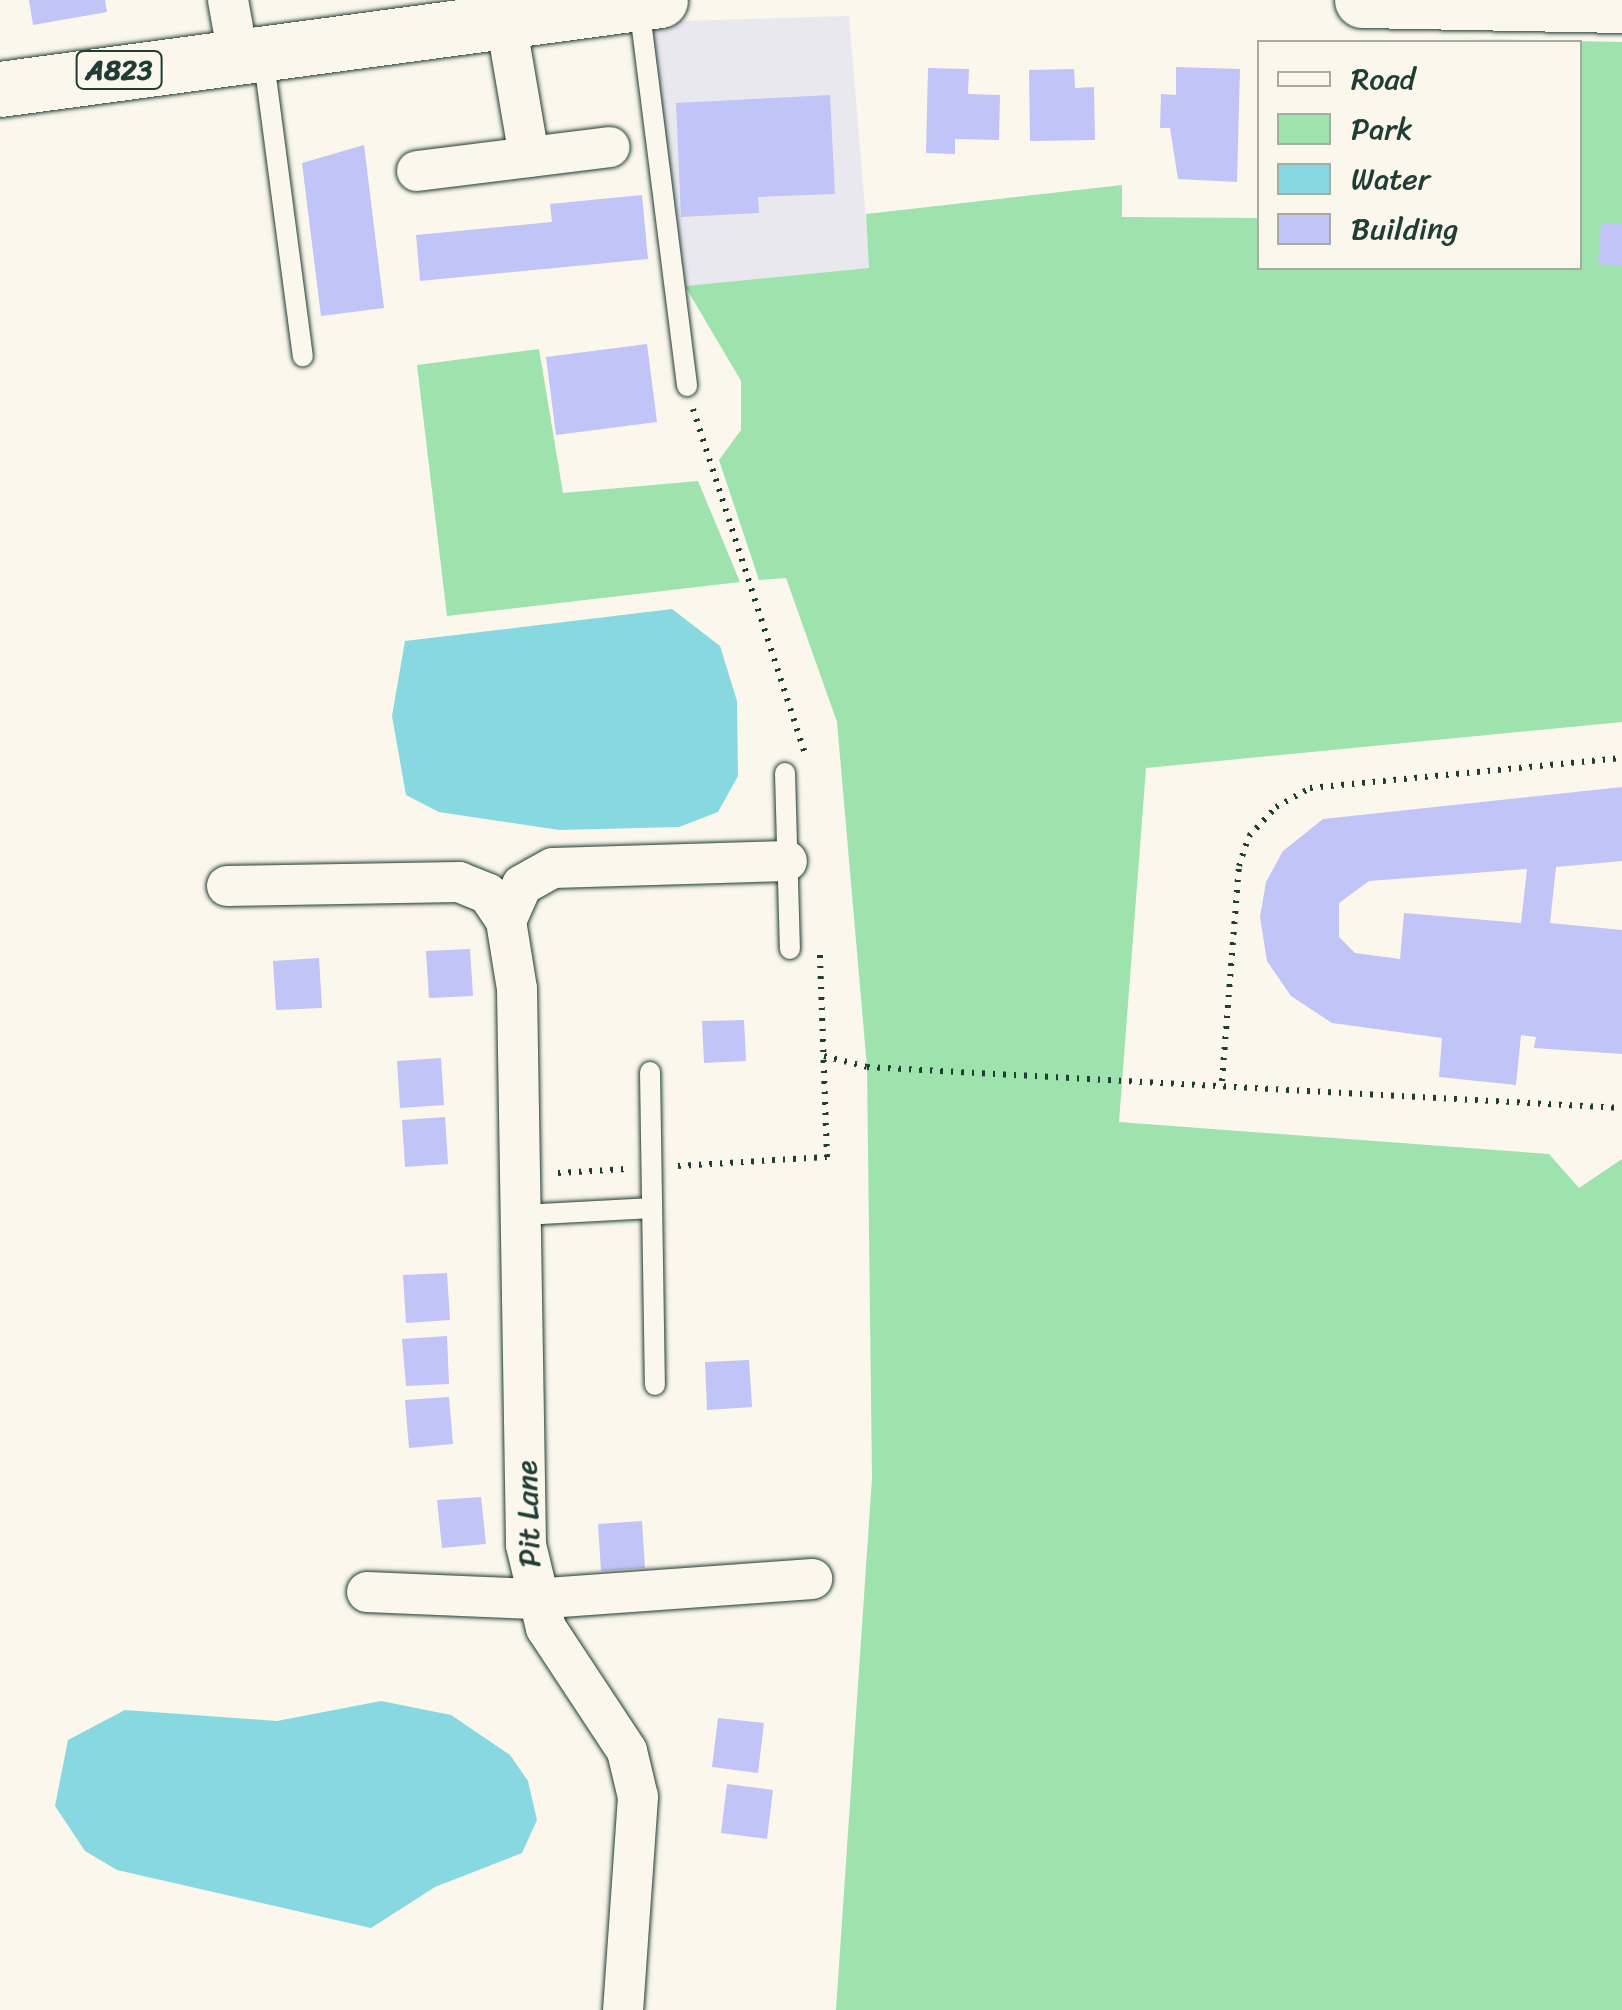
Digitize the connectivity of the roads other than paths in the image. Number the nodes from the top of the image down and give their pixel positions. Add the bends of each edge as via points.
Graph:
1 (1362, 0) edge
2 (649, 2) edge
3 (1622, 5) edge
4 (504, 16) junction
5 (242, 32) edge
6 (0, 89) edge
7 (610, 147) dead end
8 (529, 157) junction
9 (417, 171) dead end
10 (303, 356) dead end
11 (687, 386) dead end
12 (785, 773) dead end
13 (787, 861) junction
14 (227, 886) dead end
15 (506, 921) junction
16 (790, 949) dead end
17 (650, 1072) dead end
18 (652, 1208) junction
19 (524, 1215) junction
20 (655, 1384) dead end
21 (812, 1580) dead end
22 (367, 1592) dead end
23 (533, 1599) junction
24 (623, 2010) edge

1 - 3 main road
2 - 4 main road, A823
2 - 11 lane
4 - 5 main road, A823
4 - 8 street
5 - 6 main road, A823
5 - 10 lane
7 - 8 street
8 - 9 street
12 - 13 lane
13 - 15 street via 553,868 522,885
13 - 16 lane
14 - 15 street via 458,882 488,894
15 - 19 street, Pit Lane via 517,989
17 - 18 lane
18 - 19 lane
18 - 20 lane
19 - 23 street, Pit Lane
21 - 23 street
22 - 23 street
23 - 24 street, Pit Lane via 628,1751 638,1797

